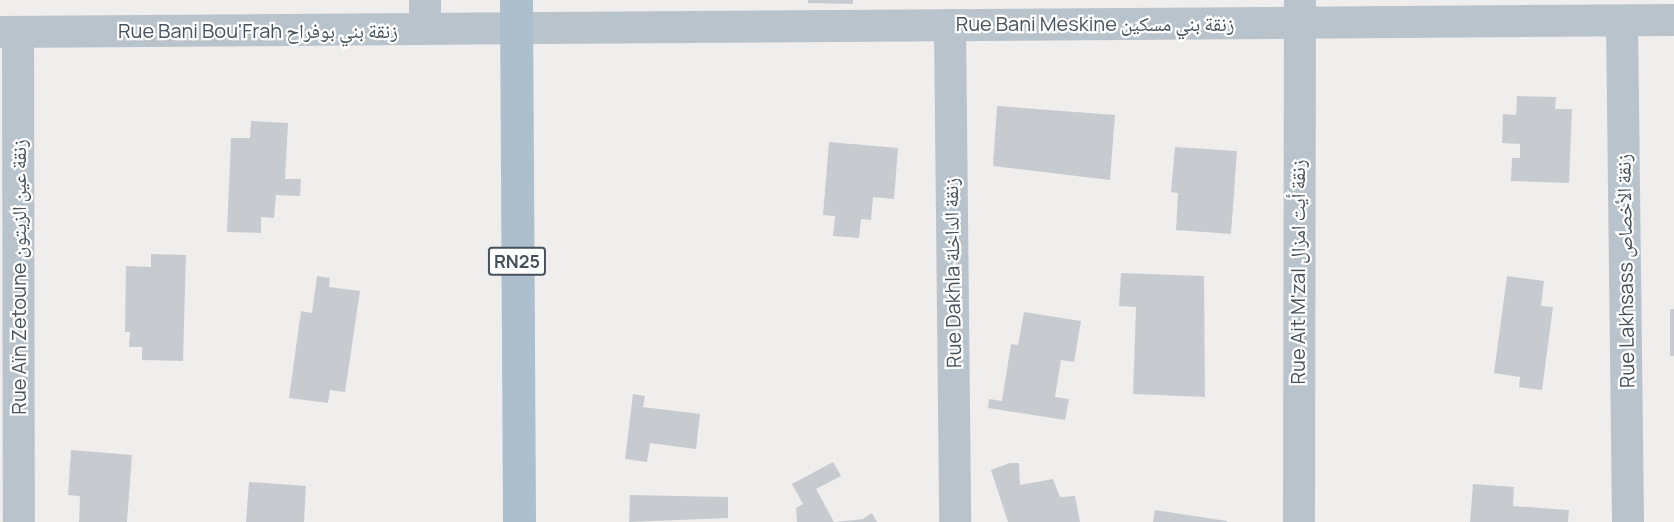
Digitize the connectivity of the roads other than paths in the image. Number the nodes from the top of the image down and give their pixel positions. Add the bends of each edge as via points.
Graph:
1 (1298, 11) edge
2 (425, 15) edge
3 (516, 15) edge
4 (1674, 20) edge
5 (1622, 21) junction
6 (950, 25) junction
7 (9, 32) edge
8 (19, 522) edge
9 (519, 522) edge
10 (955, 522) edge
11 (1299, 522) edge
12 (1628, 522) edge

1 - 5 street, Rue Bani Meskine زنقة بني مسكين
1 - 6 street, Rue Bani Meskine زنقة بني مسكين
1 - 11 street, Rue Ait M'zal زنقة أيت امزال
2 - 3 street, Rue Bani Bou'Frah زنقة بني بوفراح
2 - 7 street, Rue Bani Bou'Frah زنقة بني بوفراح
3 - 6 street, Rue Bani Meskine زنقة بني مسكين
3 - 9 main road, RN25
4 - 5 street, Rue Bani Meskine زنقة بني مسكين
5 - 12 street, Rue Lakhsass زنقة الأخصاص
6 - 10 street, Rue Dakhla زنقة الداخلة
7 - 8 street, Rue Aïn Zetoune زنقة عين الزيتون

